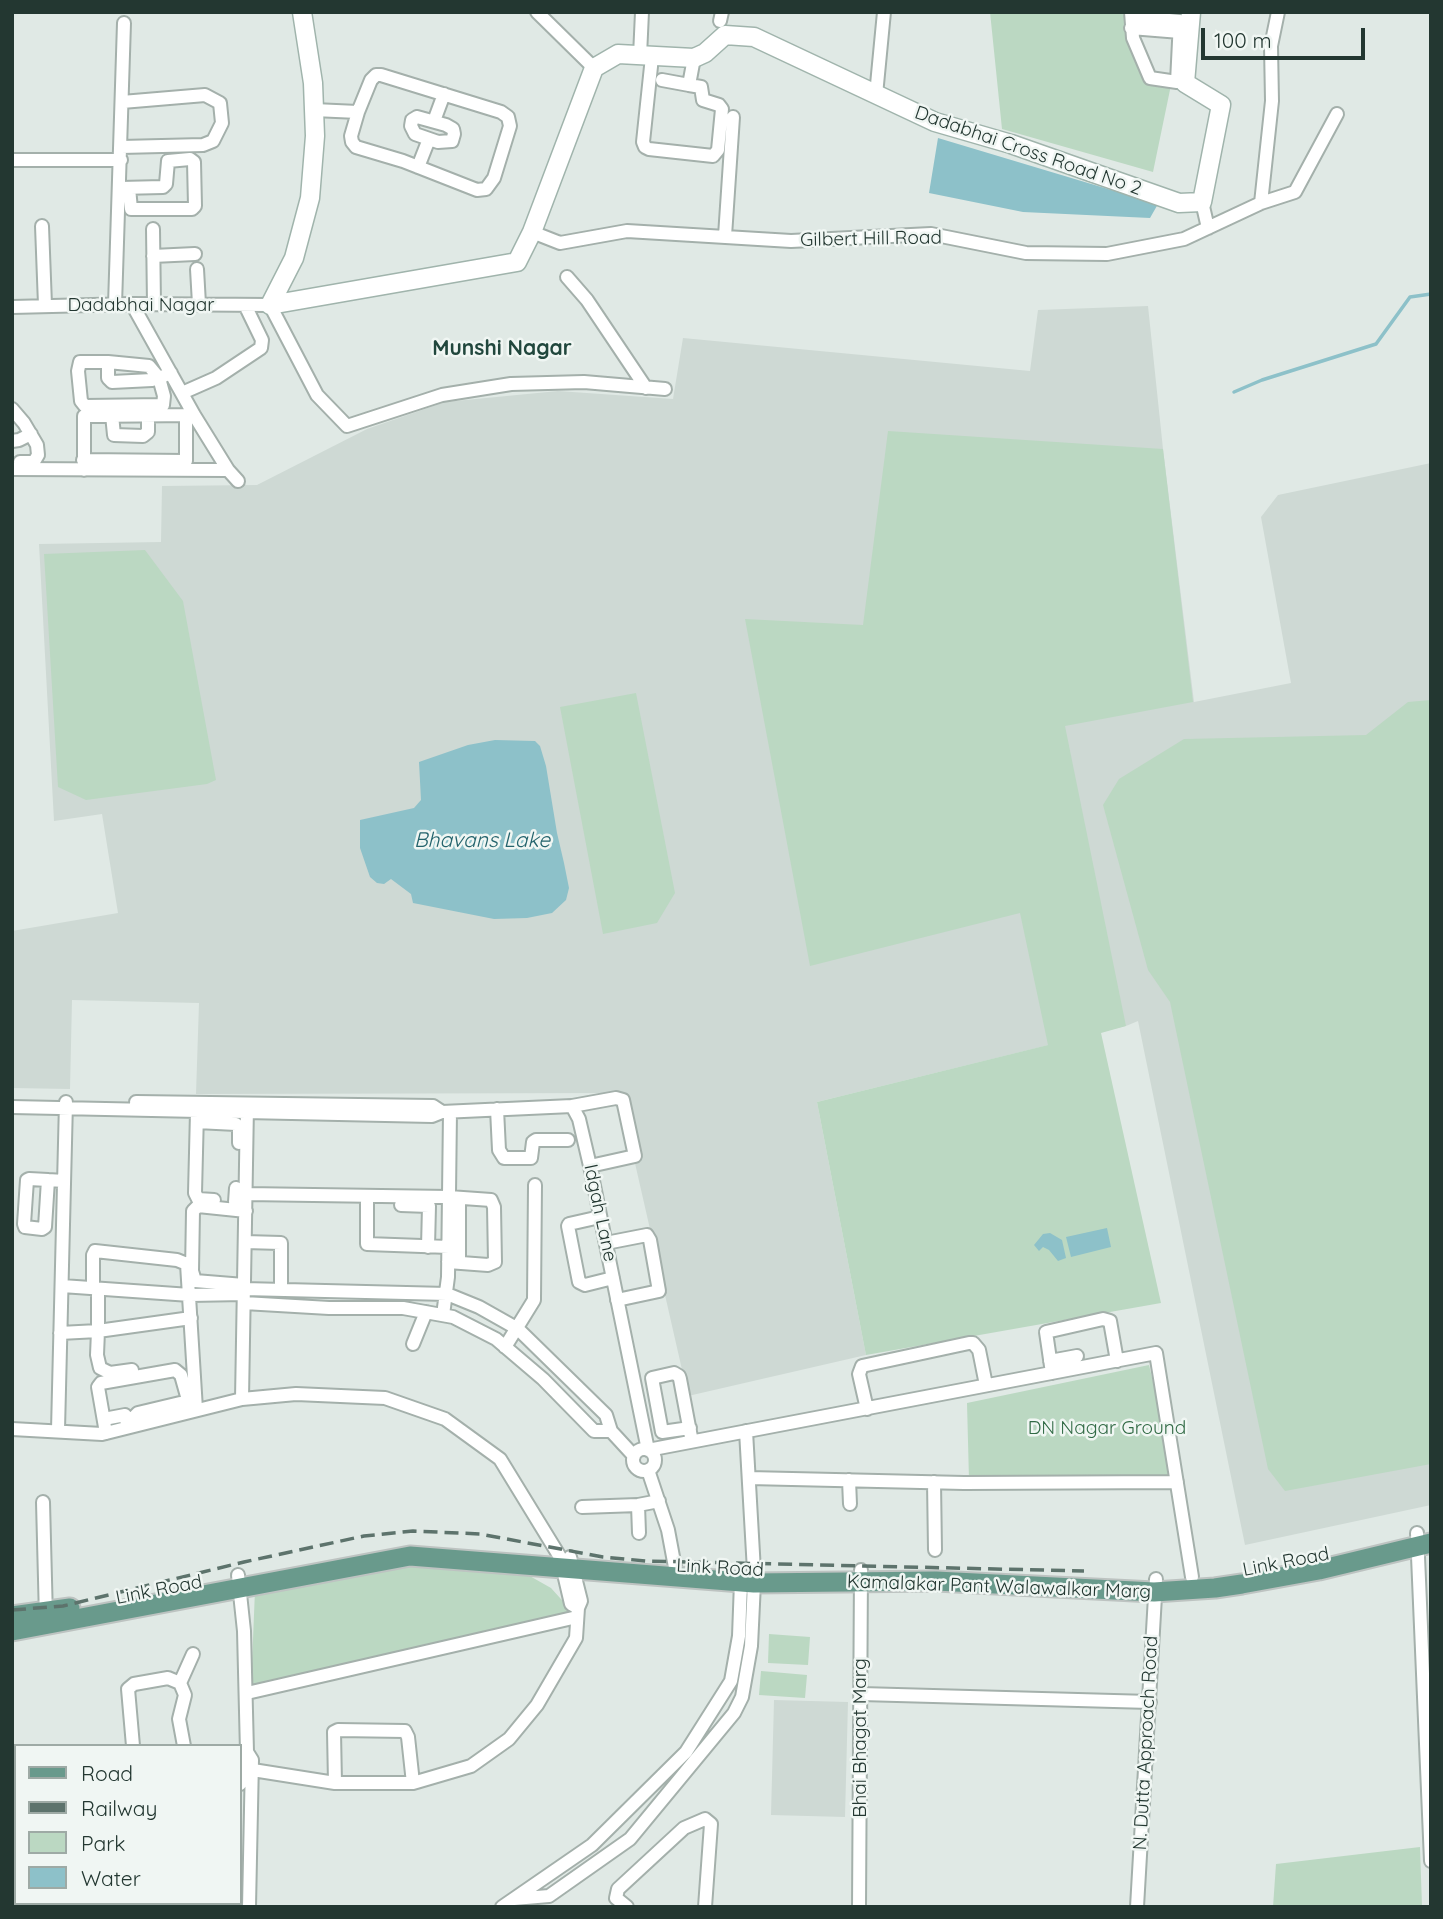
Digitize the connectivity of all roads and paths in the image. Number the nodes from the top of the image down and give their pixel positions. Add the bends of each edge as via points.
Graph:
1 (302, 12) edge
2 (537, 12) edge
3 (642, 12) edge
4 (884, 12) edge
5 (1278, 12) edge
6 (1149, 15) edge
7 (1177, 21) edge
8 (124, 23) dead end
9 (1131, 28) junction
10 (646, 56) junction
11 (691, 58) junction
12 (594, 68) junction
13 (662, 80) dead end
14 (687, 80) junction
15 (444, 93) junction
16 (876, 95) junction
17 (122, 102) junction
18 (314, 110) junction
19 (358, 111) junction
20 (1337, 114) dead end
21 (733, 117) dead end
22 (434, 121) junction
23 (429, 139) junction
24 (121, 154) junction
25 (12, 160) edge
26 (418, 167) junction
27 (124, 188) junction
28 (1202, 202) junction
29 (1261, 203) junction
30 (42, 226) dead end
31 (1208, 228) junction
32 (153, 229) dead end
33 (532, 232) junction
34 (725, 236) junction
35 (195, 254) dead end
36 (153, 256) junction
37 (197, 269) dead end
38 (567, 277) dead end
39 (132, 304) junction
40 (154, 304) junction
41 (198, 304) junction
42 (45, 305) junction
43 (115, 305) junction
44 (245, 305) junction
45 (270, 305) junction
46 (12, 307) edge
47 (108, 362) junction
48 (165, 376) junction
49 (646, 388) junction
50 (665, 389) dead end
51 (182, 393) junction
52 (112, 415) junction
53 (148, 415) junction
54 (190, 415) junction
55 (15, 418) edge
56 (31, 435) junction
57 (12, 440) edge
58 (12, 462) edge
59 (83, 465) junction
60 (187, 466) junction
61 (12, 469) edge
62 (228, 470) junction
63 (238, 481) dead end
64 (12, 1101) edge
65 (66, 1105) junction
66 (572, 1106) junction
67 (12, 1107) edge
68 (247, 1108) junction
69 (497, 1109) junction
70 (191, 1112) junction
71 (446, 1112) junction
72 (229, 1118) junction
73 (568, 1140) dead end
74 (239, 1143) dead end
75 (590, 1166) junction
76 (48, 1180) dead end
77 (64, 1181) junction
78 (535, 1185) dead end
79 (454, 1197) junction
80 (242, 1199) junction
81 (367, 1200) junction
82 (600, 1217) junction
83 (245, 1242) junction
84 (610, 1242) junction
85 (428, 1247) junction
86 (449, 1247) junction
87 (617, 1259) dead end
88 (454, 1262) junction
89 (617, 1278) junction
90 (62, 1286) junction
91 (96, 1289) junction
92 (286, 1289) junction
93 (329, 1290) junction
94 (244, 1293) junction
95 (190, 1294) junction
96 (447, 1294) junction
97 (621, 1299) junction
98 (290, 1306) junction
99 (329, 1308) junction
100 (426, 1312) junction
101 (443, 1315) junction
102 (191, 1318) junction
103 (518, 1329) junction
104 (98, 1331) junction
105 (61, 1334) junction
106 (413, 1344) dead end
107 (505, 1347) junction
108 (1077, 1356) dead end
109 (1117, 1361) junction
110 (193, 1363) junction
111 (1056, 1366) junction
112 (986, 1385) junction
113 (242, 1399) junction
114 (867, 1409) junction
115 (190, 1411) junction
116 (118, 1425) junction
117 (12, 1429) edge
118 (58, 1430) junction
119 (611, 1431) junction
120 (746, 1431) junction
121 (691, 1435) junction
122 (648, 1450) junction
123 (634, 1456) junction
124 (648, 1470) junction
125 (749, 1478) junction
126 (849, 1480) junction
127 (934, 1482) junction
128 (1177, 1482) junction
129 (659, 1501) junction
130 (43, 1502) dead end
131 (850, 1504) dead end
132 (638, 1506) junction
133 (582, 1507) dead end
134 (639, 1533) dead end
135 (1424, 1538) edge
136 (935, 1550) dead end
137 (566, 1563) junction
138 (676, 1572) junction
139 (861, 1576) junction
140 (1192, 1577) junction
141 (1241, 1578) junction
142 (750, 1579) junction
143 (239, 1581) junction
144 (1155, 1586) junction
145 (577, 1613) junction
146 (12, 1616) edge
147 (46, 1618) junction
148 (12, 1631) edge
149 (1426, 1633) edge
150 (193, 1654) dead end
151 (303, 1680) junction
152 (180, 1683) junction
153 (247, 1693) junction
154 (307, 1694) dead end
155 (861, 1694) junction
156 (1150, 1702) junction
157 (1428, 1740) edge
158 (132, 1744) edge
159 (184, 1744) edge
160 (1428, 1757) edge
161 (244, 1769) edge
162 (335, 1783) junction
163 (413, 1783) junction
164 (1431, 1861) edge
165 (514, 1899) junction
166 (162, 1905) edge
167 (129, 1907) edge
168 (248, 1907) edge
169 (502, 1907) edge
170 (627, 1907) edge
171 (705, 1907) edge
172 (859, 1907) edge
173 (1137, 1907) edge

1 - 18 street
2 - 12 street
3 - 10 street
4 - 16 street
5 - 29 street via 1271,46 1272,101
6 - 7 street
6 - 9 street via 1137,17 1130,12
7 - 9 street
7 - 9 street via 1174,82 1147,76
7 - 28 street via 1185,83 1221,105
8 - 17 street
10 - 11 street
10 - 12 street via 618,54
10 - 14 street via 645,147 713,156 717,154 722,108 703,100 701,87
11 - 14 street
11 - 16 street, Dadabhai Cross Road No 2 via 726,35 754,37
12 - 33 street
13 - 14 street
15 - 19 street via 376,75
15 - 22 street
15 - 26 street via 508,117 510,126 494,178 486,189 477,190
16 - 28 street, Dadabhai Cross Road No 2 via 935,122 1179,203
17 - 24 street
17 - 24 street via 205,95 220,103 222,123 214,141 203,145
18 - 19 street
18 - 45 street via 310,198 294,258
19 - 26 street via 351,135 356,147
20 - 29 street, Gilbert Hill Road via 1295,192
21 - 34 street
22 - 23 street via 412,120 415,134
22 - 23 street via 453,129 454,134 447,143
23 - 26 street
24 - 25 street
24 - 27 street
27 - 27 street via 163,187 168,161 194,162 192,209 131,209
27 - 43 street
28 - 31 street
29 - 31 street, Gilbert Hill Road
30 - 42 street
31 - 34 street, Gilbert Hill Road via 1184,239 1107,254 1026,253 931,234 791,241
32 - 36 street
33 - 34 street, Gilbert Hill Road via 559,243 627,231
33 - 45 street via 517,262
35 - 36 street
36 - 40 street
37 - 41 street
38 - 49 street
39 - 40 street, Dadabhai Nagar
39 - 43 street, Dadabhai Nagar
39 - 48 street
40 - 41 street, Dadabhai Nagar
41 - 44 street, Dadabhai Nagar
42 - 43 street, Dadabhai Nagar
42 - 46 street, Dadabhai Nagar
44 - 45 street, Dadabhai Nagar
44 - 51 street via 262,340 261,348 216,378
45 - 49 street via 317,396 347,426 442,395 511,384 584,382
47 - 48 street via 146,365
47 - 48 street via 112,382
47 - 48 street via 83,361 78,366 85,406 163,405
48 - 51 street
49 - 50 street
51 - 54 street
52 - 53 street
52 - 53 street via 113,434 124,436 146,435
52 - 59 street via 84,416
53 - 54 street
54 - 60 street
54 - 62 street
55 - 56 street
56 - 57 street
56 - 58 street via 37,445 35,460
59 - 60 street
59 - 61 street
60 - 62 street
62 - 63 street
64 - 65 street
65 - 67 street
65 - 70 street
65 - 77 street
66 - 69 street
66 - 75 street, Idgah Lane
66 - 75 street via 623,1100 635,1156
68 - 70 street
68 - 71 street via 433,1106
68 - 72 street
68 - 80 street
69 - 71 street
69 - 73 street via 501,1157 531,1158 536,1140
70 - 72 street
70 - 80 street via 194,1193 198,1199
71 - 79 street
72 - 74 street via 239,1128
75 - 82 street, Idgah Lane
76 - 77 street
77 - 90 street
78 - 103 street via 534,1300
79 - 81 street
79 - 86 street
79 - 88 street
79 - 88 street via 491,1200 496,1258 488,1265
80 - 81 street
80 - 83 street
80 - 94 street via 198,1206 193,1211 192,1271 195,1281
81 - 85 street via 429,1206
81 - 85 street via 367,1244
82 - 84 street, Idgah Lane
82 - 89 street via 568,1226 579,1282 585,1285
83 - 92 street via 281,1243
83 - 94 street
84 - 87 street
84 - 89 street, Idgah Lane
84 - 97 street via 647,1235 650,1240 659,1292
85 - 86 street
86 - 88 street
88 - 96 street
89 - 97 street, Idgah Lane
90 - 91 street
90 - 105 street
91 - 95 street
91 - 95 street via 93,1255 101,1250 183,1261 189,1269
91 - 104 street
92 - 93 street
92 - 94 street
92 - 98 street
93 - 96 street
93 - 99 street
94 - 95 street
94 - 98 street
94 - 113 street
95 - 102 street
96 - 101 street
96 - 103 street
97 - 122 street, Idgah Lane
98 - 99 street
99 - 100 street
100 - 101 street
100 - 106 street
101 - 107 street
102 - 104 street
102 - 110 street
103 - 107 street
103 - 119 street via 606,1415
104 - 105 street
104 - 110 street via 97,1355 104,1371
105 - 118 street
107 - 119 street via 543,1378 594,1431
108 - 111 street
109 - 111 street
109 - 111 street via 1110,1321 1103,1319 1046,1332
109 - 128 street via 1156,1353
110 - 115 street
111 - 112 street
112 - 114 street
112 - 114 street via 979,1350 967,1343 862,1366 859,1374
113 - 115 street
113 - 137 street via 296,1394 385,1398 444,1419 500,1459
114 - 120 street
115 - 116 street via 166,1412
115 - 116 street via 181,1375 175,1370 101,1384
116 - 118 street
117 - 118 street
119 - 123 street
120 - 121 street
120 - 125 street
121 - 121 street via 679,1376 652,1378 662,1432
121 - 122 street
122 - 123 street
122 - 124 street via 655,1458
123 - 124 street via 635,1466
124 - 129 street
125 - 126 street
125 - 142 street
126 - 127 street
126 - 131 street
127 - 128 street
127 - 136 street
128 - 140 street
129 - 132 street
129 - 138 street
130 - 147 street
132 - 133 street
132 - 134 street
135 - 141 main road, Kamalakar Pant Walawalkar Marg via 1319,1570
135 - 149 street
137 - 138 main road, Kamalakar Pant Walawalkar Marg
137 - 143 main road, Link Road via 410,1544
137 - 145 street via 581,1601
138 - 142 main road, Kamalakar Pant Walawalkar Marg
139 - 142 main road, Kamalakar Pant Walawalkar Marg
139 - 144 main road, Kamalakar Pant Walawalkar Marg
139 - 155 street, Bhai Bhagat Marg
140 - 141 main road, Link Road
140 - 144 main road, Link Road
141 - 144 main road, Kamalakar Pant Walawalkar Marg via 1215,1588
142 - 165 street via 731,1681 686,1752 592,1845
142 - 165 street via 751,1646 742,1697 734,1713 630,1839 549,1896
143 - 147 main road, Link Road
143 - 153 street
144 - 156 street, N. Dutta Approach Road
145 - 151 street
145 - 163 street via 576,1638 537,1705 509,1740 471,1766
146 - 147 main road, Link Road
147 - 148 main road, Link Road
149 - 157 street
150 - 152 street
151 - 153 street
151 - 154 street
152 - 158 street via 168,1678 128,1689
152 - 159 street via 185,1695 178,1719
153 - 161 street via 247,1752 252,1760
155 - 156 street
155 - 172 street, Bhai Bhagat Marg
156 - 173 street, N. Dutta Approach Road
157 - 160 street
160 - 164 street
161 - 162 street
161 - 168 street
162 - 163 street
162 - 163 street via 334,1732 338,1730 405,1731
165 - 169 street
166 - 167 street
170 - 171 street via 616,1898 618,1889 684,1828 705,1819 711,1824

